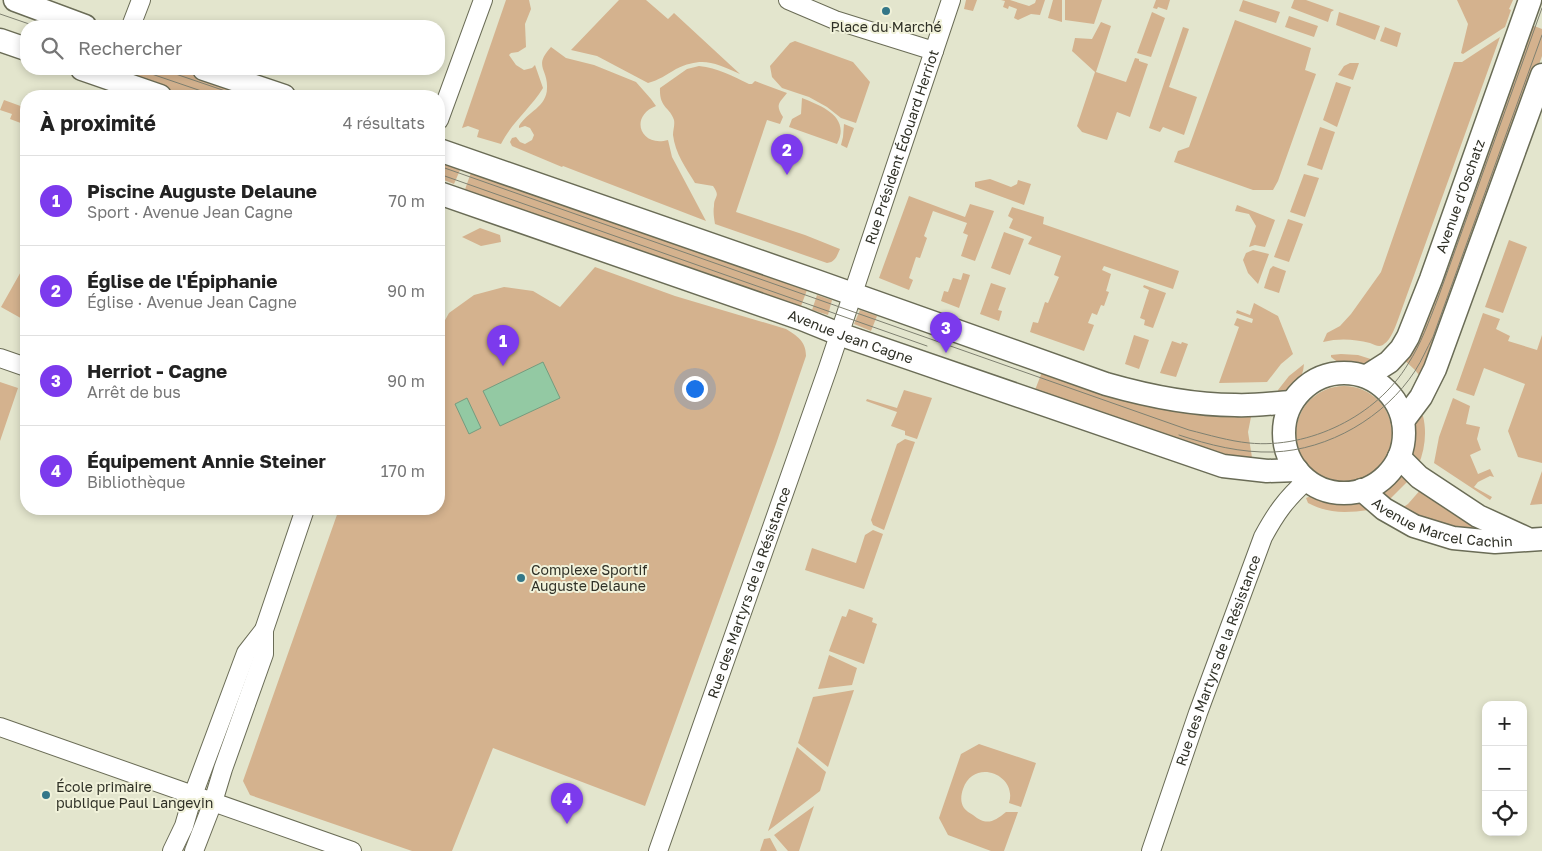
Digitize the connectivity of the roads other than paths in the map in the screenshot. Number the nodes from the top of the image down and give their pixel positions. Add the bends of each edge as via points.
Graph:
1 (16, 0) edge
2 (141, 0) edge
3 (483, 0) edge
4 (788, 0) edge
5 (951, 0) edge
6 (1530, 0) edge
7 (69, 20) edge
8 (133, 20) edge
9 (0, 40) edge
10 (20, 47) edge
11 (934, 51) junction
12 (99, 75) edge
13 (222, 75) edge
14 (1542, 75) edge
15 (143, 90) edge
16 (266, 90) edge
17 (445, 104) edge
18 (445, 152) edge
19 (445, 195) edge
20 (853, 294) junction
21 (839, 334) junction
22 (0, 358) edge
23 (20, 365) edge
24 (1367, 376) junction
25 (1292, 402) junction
26 (1403, 421) junction
27 (1399, 457) junction
28 (1302, 475) junction
29 (1362, 490) junction
30 (303, 515) edge
31 (1536, 539) edge
32 (264, 630) junction
33 (0, 727) edge
34 (193, 795) junction
35 (213, 802) junction
36 (172, 851) edge
37 (194, 851) edge
38 (352, 851) edge
39 (658, 851) edge
40 (1151, 851) edge

1 - 7 street
2 - 8 street
3 - 17 street
4 - 11 street via 836,20
5 - 11 street, Rue Président Édouard Herriot
6 - 24 street, Avenue d'Oschatz via 1408,337 1389,362
9 - 10 street
11 - 20 street, Rue Président Édouard Herriot
12 - 15 street
13 - 16 street
14 - 26 street via 1435,369 1421,397
18 - 20 street
19 - 21 street, Avenue Jean Cagne
20 - 21 street, Rue Président Édouard Herriot
20 - 25 street via 1106,384 1143,394 1180,401 1235,405
21 - 28 street, Avenue Jean Cagne via 1223,466
21 - 39 street, Rue des Martyrs de la Résistance
22 - 23 street
24 - 25 street via 1341,373 1318,379 1304,388
24 - 26 street via 1387,391
25 - 28 street via 1286,414 1284,438 1289,456
26 - 27 street via 1404,439
27 - 29 street via 1384,477
27 - 31 street, Avenue Marcel Cachin via 1419,476 1478,516
28 - 29 street via 1319,488 1333,492
28 - 40 street, Rue des Martyrs de la Résistance via 1263,538
29 - 31 street, Avenue Marcel Cachin via 1388,512 1414,526 1453,538 1495,542
30 - 32 street
32 - 34 street via 246,653
32 - 35 street via 264,654
33 - 34 street
34 - 35 street
34 - 36 street
35 - 37 street
35 - 38 street

